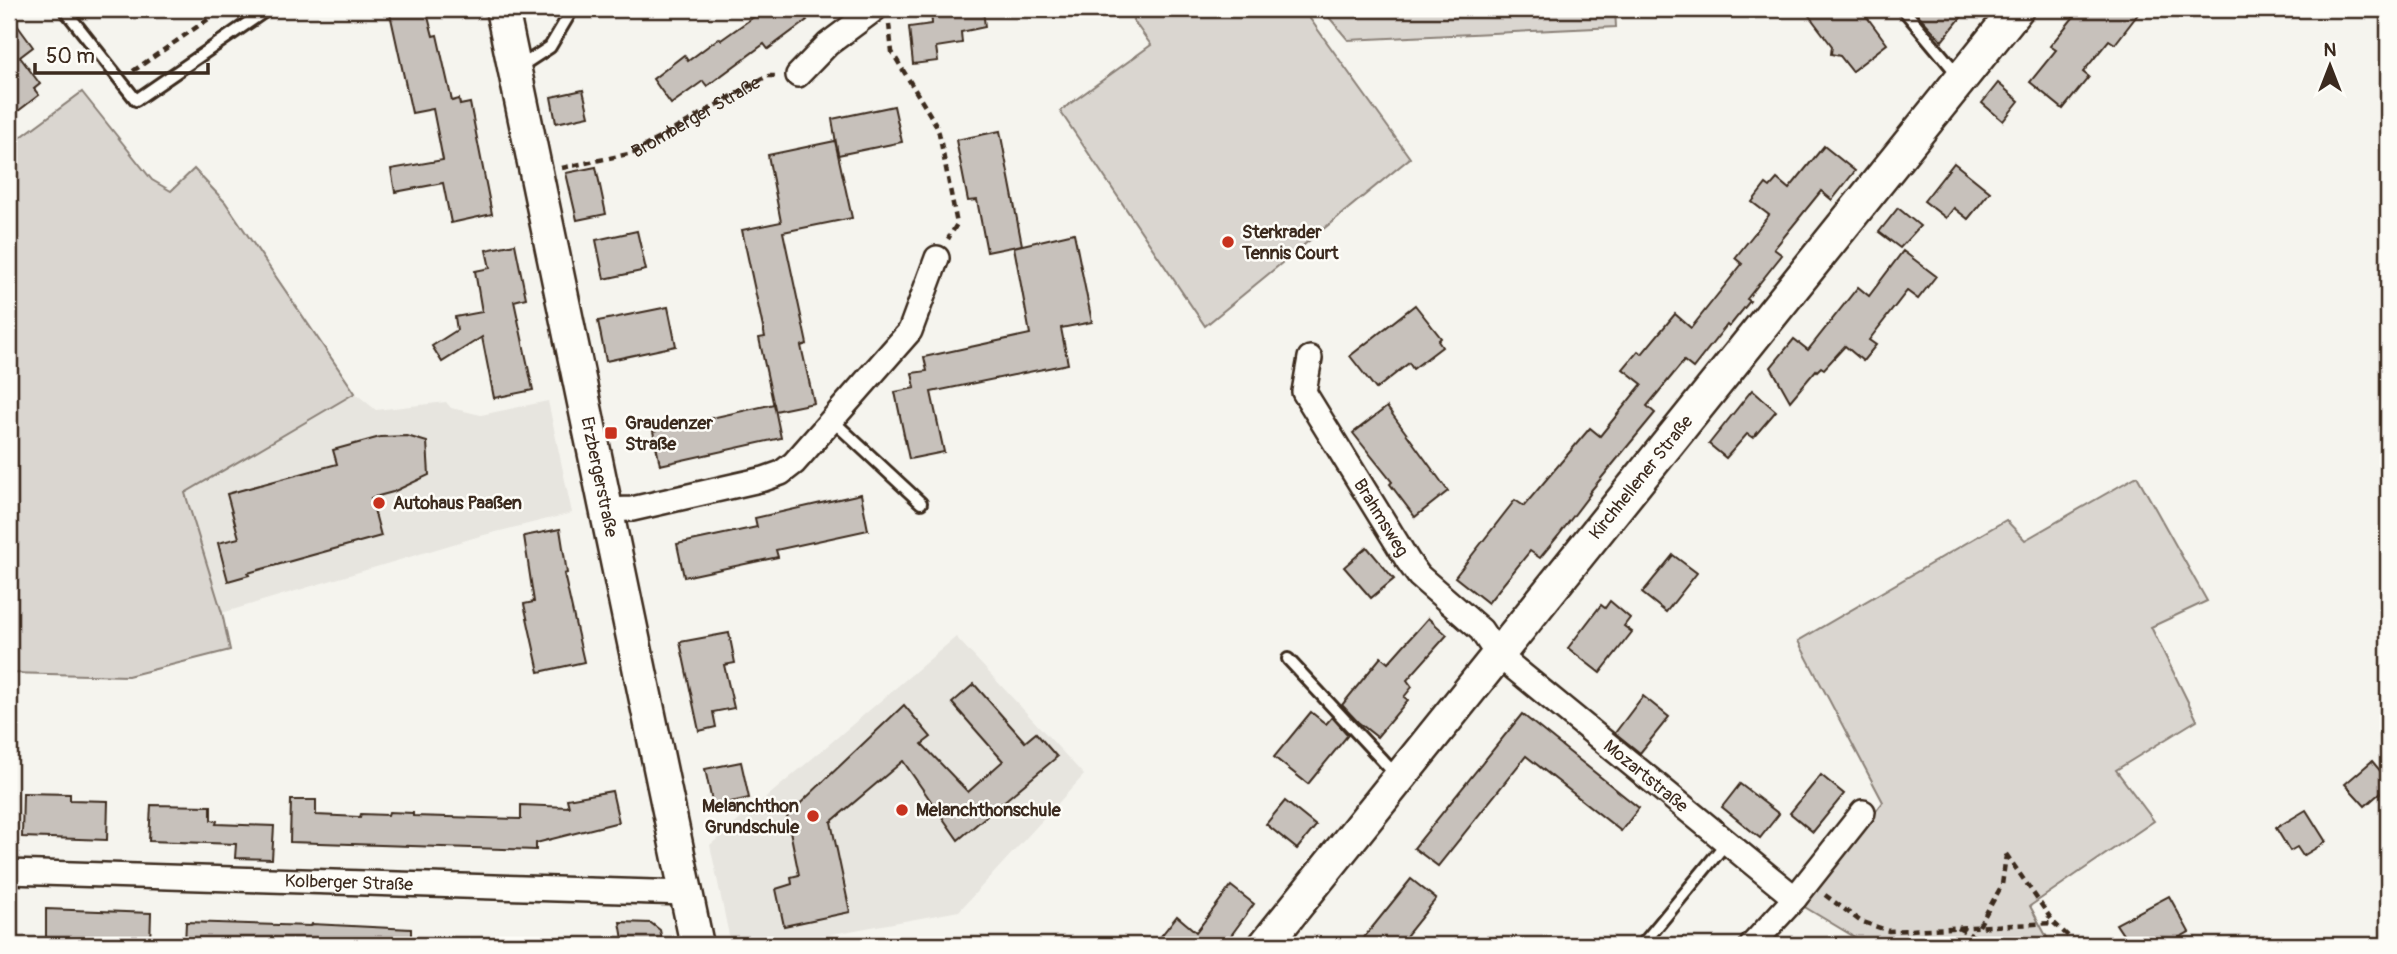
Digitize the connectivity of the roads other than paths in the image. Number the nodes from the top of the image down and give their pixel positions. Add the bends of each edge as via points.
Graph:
1 (64, 9) edge
2 (268, 9) edge
3 (502, 9) edge
4 (568, 9) edge
5 (1903, 9) edge
6 (2017, 9) edge
7 (882, 14) edge
8 (515, 69) junction
9 (798, 75) road end
10 (1960, 78) junction
11 (937, 258) road end
12 (1310, 359) dead end
13 (832, 420) junction
14 (920, 503) dead end
15 (605, 510) junction
16 (1497, 654) junction
17 (1288, 659) dead end
18 (1399, 778) junction
19 (1864, 812) dead end
20 (1727, 842) junction
21 (9, 872) edge
22 (1801, 890) junction
23 (687, 893) junction
24 (697, 945) edge
25 (1265, 945) edge
26 (1642, 945) edge
27 (1752, 945) edge

1 - 2 lane via 136,100
3 - 8 main road, Erzbergerstraße
4 - 8 lane via 550,47
5 - 10 lane
6 - 10 main road, Kirchhellener Straße
7 - 9 street via 828,44
8 - 15 main road, Erzbergerstraße
10 - 16 main road, Kirchhellener Straße
11 - 13 street via 910,331
12 - 16 street, Brahmsweg via 1304,392 1408,561 1481,630
13 - 14 lane
13 - 15 street via 781,473 632,509
15 - 23 main road, Erzbergerstraße
16 - 18 main road, Kirchhellener Straße
16 - 20 street, Mozartstraße
17 - 18 lane
18 - 25 main road, Kirchhellener Straße
19 - 22 street
20 - 22 street, Mozartstraße
20 - 26 lane
21 - 23 street, Kolberger Straße
22 - 27 street
23 - 24 main road, Erzbergerstraße

